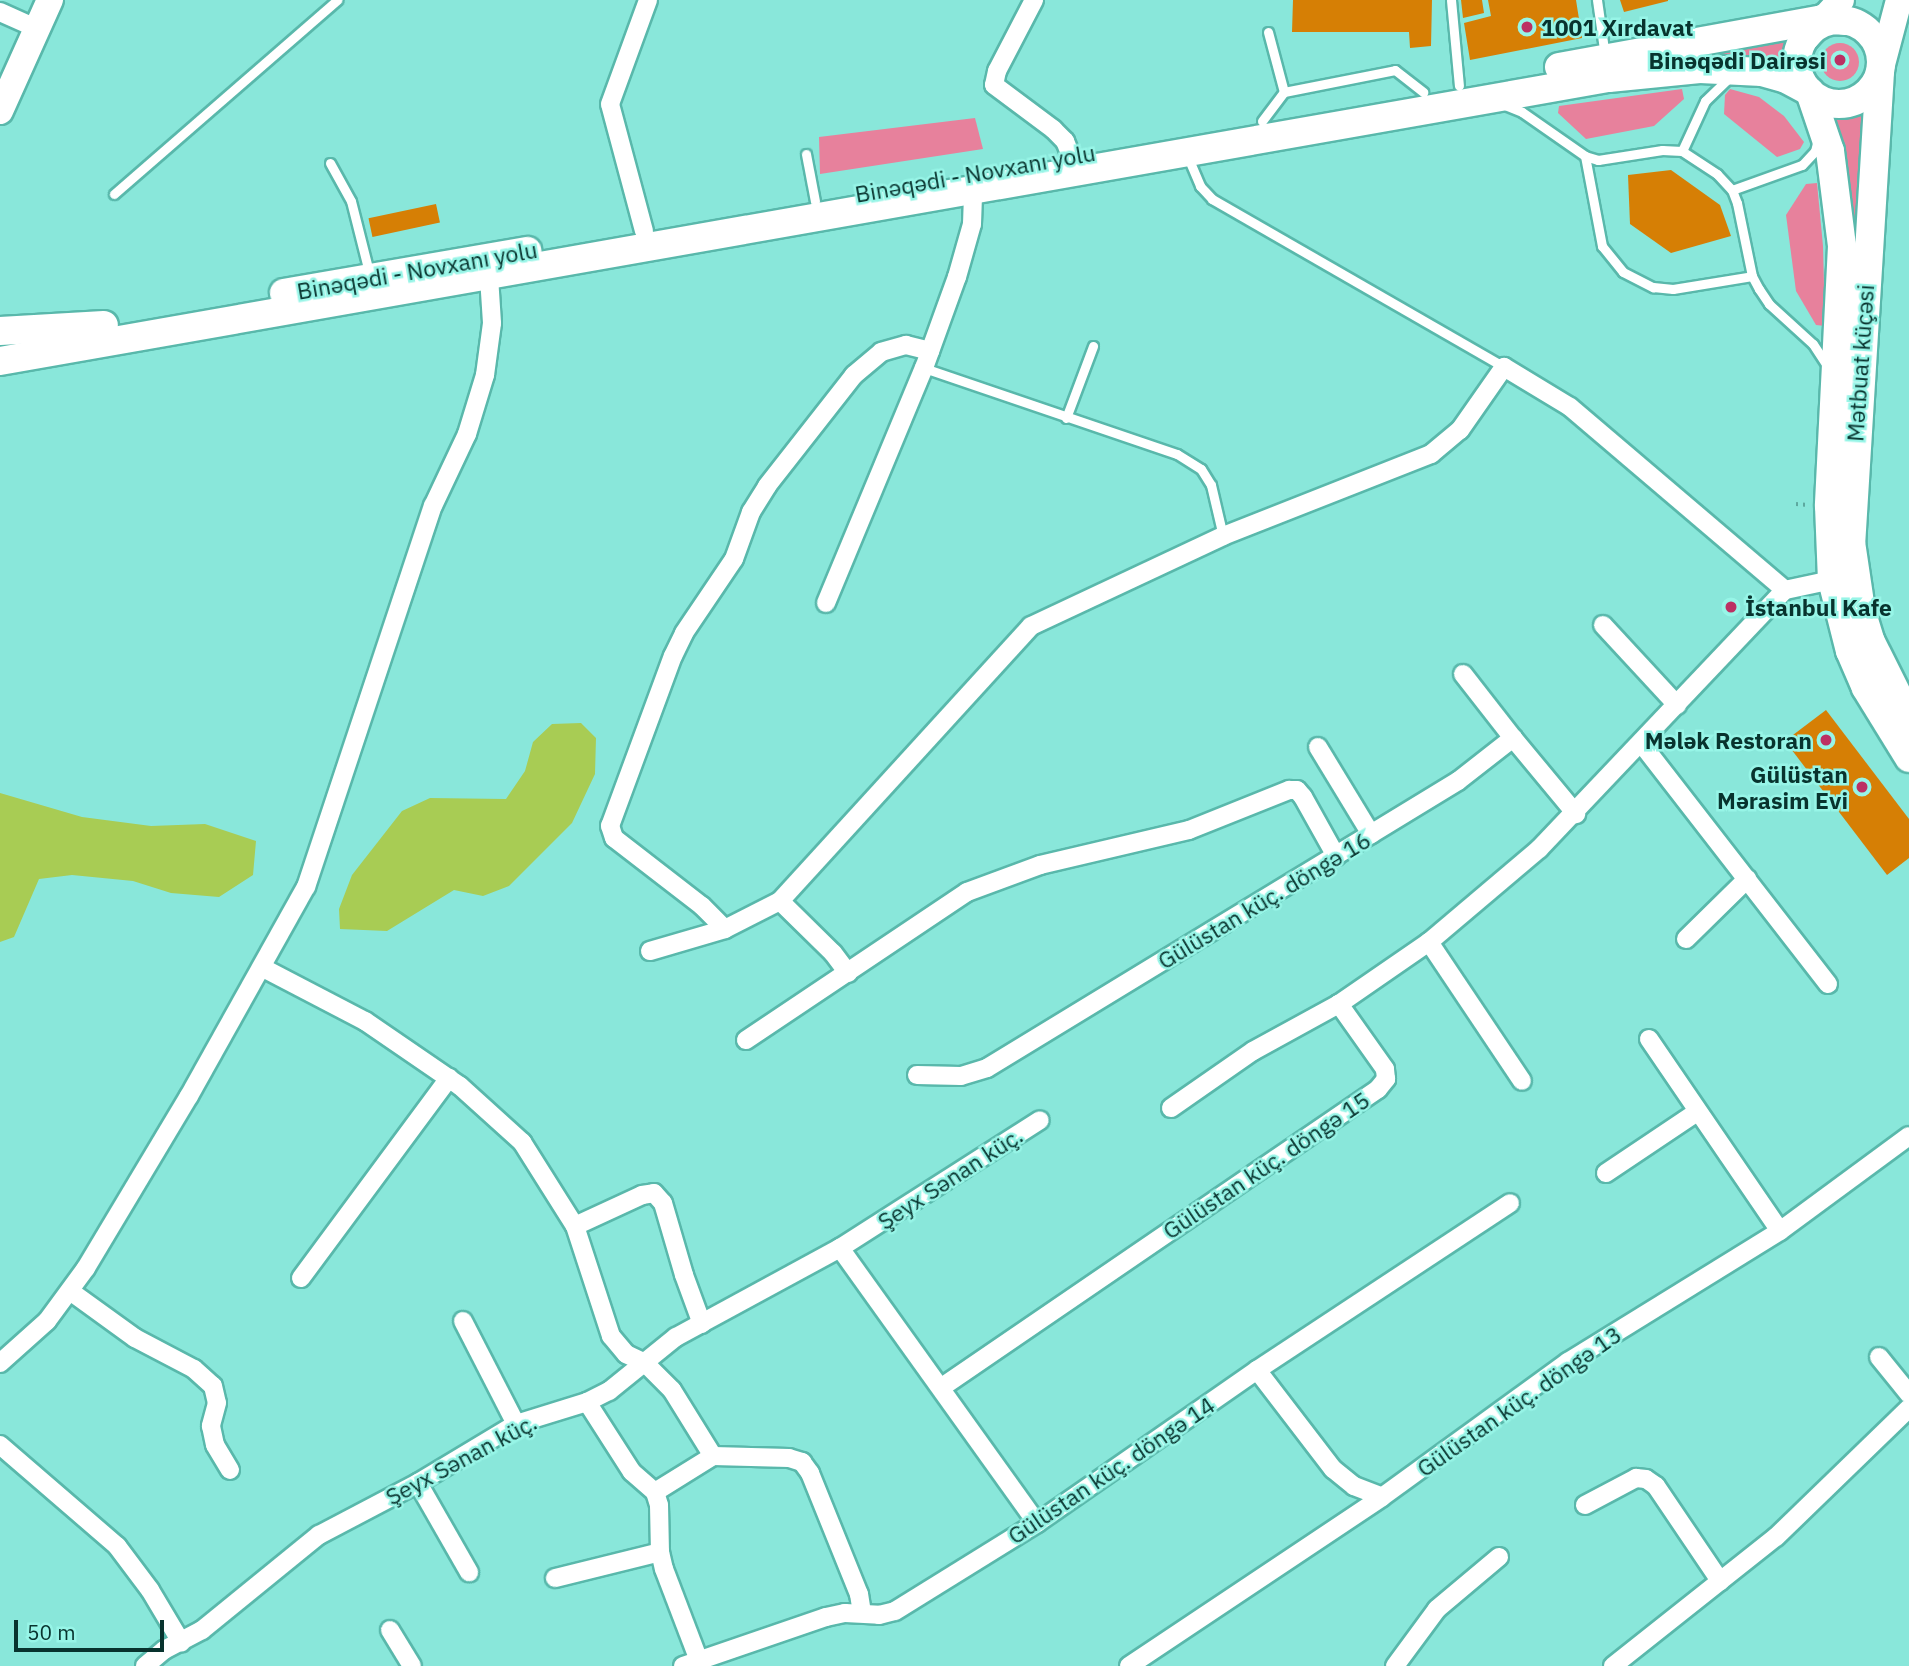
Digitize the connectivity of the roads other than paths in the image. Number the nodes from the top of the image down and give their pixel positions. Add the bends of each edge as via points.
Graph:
1 (50, 0) edge
2 (337, 0) edge
3 (648, 0) edge
4 (1034, 0) edge
5 (1451, 0) edge
6 (1597, 0) edge
7 (1899, 0) edge
8 (2, 8) edge
9 (1829, 20) edge
10 (38, 29) junction
11 (1268, 32) dead end
12 (1608, 68) junction
13 (1743, 69) junction
14 (1880, 72) junction
15 (1459, 86) junction
16 (1284, 92) junction
17 (1423, 92) junction
18 (1810, 92) junction
19 (1490, 99) junction
20 (0, 111) edge
21 (1822, 120) junction
22 (1262, 121) junction
23 (1682, 151) junction
24 (1186, 153) junction
25 (806, 154) dead end
26 (1070, 156) junction
27 (1585, 156) junction
28 (330, 163) dead end
29 (1732, 190) junction
30 (973, 191) junction
31 (114, 194) dead end
32 (815, 201) junction
33 (644, 231) junction
34 (1752, 276) junction
35 (489, 277) junction
36 (371, 278) junction
37 (104, 325) junction
38 (0, 331) edge
39 (0, 343) edge
40 (1093, 346) dead end
41 (927, 359) junction
42 (0, 361) edge
43 (1504, 367) junction
44 (1837, 392) junction
45 (1066, 418) junction
46 (1223, 536) junction
47 (1832, 580) junction
48 (1785, 590) junction
49 (826, 603) dead end
50 (1603, 625) dead end
51 (1463, 674) dead end
52 (1676, 705) junction
53 (1909, 718) edge
54 (1513, 738) junction
55 (1641, 743) junction
56 (1318, 747) dead end
57 (1909, 758) edge
58 (1576, 814) junction
59 (1371, 834) junction
60 (1336, 856) junction
61 (1747, 879) junction
62 (780, 901) junction
63 (725, 929) junction
64 (1686, 939) dead end
65 (1429, 942) junction
66 (650, 951) dead end
67 (263, 968) junction
68 (848, 973) junction
69 (1828, 984) dead end
70 (1339, 1004) junction
71 (1649, 1039) dead end
72 (746, 1040) dead end
73 (917, 1075) dead end
74 (449, 1078) junction
75 (1522, 1081) dead end
76 (1171, 1108) dead end
77 (1696, 1112) junction
78 (1040, 1120) dead end
79 (1909, 1136) edge
80 (1606, 1173) dead end
81 (1510, 1203) dead end
82 (575, 1226) junction
83 (1780, 1231) junction
84 (840, 1248) junction
85 (301, 1278) dead end
86 (70, 1291) junction
87 (463, 1321) dead end
88 (702, 1324) junction
89 (1879, 1357) dead end
90 (0, 1363) edge
91 (645, 1363) junction
92 (1257, 1370) junction
93 (942, 1387) junction
94 (1909, 1394) edge
95 (587, 1402) junction
96 (1909, 1408) edge
97 (516, 1424) junction
98 (0, 1445) edge
99 (713, 1456) junction
100 (230, 1470) dead end
101 (418, 1483) junction
102 (655, 1492) junction
103 (1382, 1497) junction
104 (1585, 1505) dead end
105 (1037, 1523) junction
106 (660, 1552) junction
107 (1499, 1557) dead end
108 (470, 1572) dead end
109 (555, 1578) dead end
110 (1720, 1581) junction
111 (862, 1613) junction
112 (390, 1630) dead end
113 (181, 1642) junction
114 (1402, 1664) edge
115 (694, 1665) edge
116 (145, 1666) edge
117 (412, 1666) edge
118 (1129, 1666) edge
119 (1614, 1666) edge

1 - 10 street
2 - 31 lane
3 - 33 street via 610,104
4 - 26 street via 994,85 1053,129 1065,141
5 - 15 lane
6 - 12 lane
7 - 14 street, Mətbuat küçəsi
8 - 10 street
9 - 12 main road, Binəqədi - Novxanı yolu
9 - 14 main road via 1871,35 1880,52
9 - 18 main road via 1798,62 1801,79
10 - 20 street
11 - 16 lane
12 - 13 main road
12 - 15 main road, Binəqədi - Novxanı yolu
12 - 19 main road
13 - 18 main road via 1786,79
13 - 23 lane via 1710,93
14 - 18 main road via 1869,91 1850,102 1829,102
14 - 53 main road, Mətbuat küçəsi via 1851,542 1861,610 1871,642
15 - 17 main road, Binəqədi - Novxanı yolu
16 - 17 lane via 1395,70
16 - 22 lane
17 - 22 main road, Binəqədi - Novxanı yolu
18 - 21 main road, Mətbuat küçəsi
19 - 24 main road
19 - 27 lane via 1522,112
21 - 29 lane via 1815,151 1802,165
21 - 44 main road, Mətbuat küçəsi via 1837,189 1842,246
22 - 26 main road, Binəqədi - Novxanı yolu
23 - 27 lane via 1598,159
23 - 29 lane
24 - 30 main road
24 - 43 lane via 1199,186 1212,199
25 - 32 lane
26 - 32 main road, Binəqədi - Novxanı yolu
27 - 34 lane via 1602,246 1623,272 1653,287 1673,289
28 - 36 lane via 351,201
29 - 34 lane
30 - 35 main road
30 - 41 street via 966,251
32 - 33 main road, Binəqədi - Novxanı yolu
33 - 36 main road, Binəqədi - Novxanı yolu
34 - 44 lane via 1769,304 1813,344
35 - 42 main road
35 - 67 street via 492,323 485,375 467,434 429,519 306,887
36 - 37 main road, Binəqədi - Novxanı yolu
37 - 38 main road
37 - 39 main road
40 - 45 lane
41 - 45 lane
41 - 49 street
41 - 63 street via 906,345 881,352 854,375 767,486 751,512 734,559 684,633 610,826 614,838
43 - 46 street via 1460,430 1431,453
43 - 48 street via 1570,407
44 - 47 main road, Mətbuat küçəsi via 1829,506
45 - 46 lane via 1177,454 1201,469 1211,485
46 - 62 street via 1031,626
47 - 48 street
47 - 57 main road, Mətbuat küçəsi via 1850,651 1866,688
48 - 52 street
50 - 52 street
51 - 54 street
52 - 55 street
54 - 58 street
54 - 59 street, Gülüstan küç. döngə 16 via 1458,781
55 - 58 street
55 - 61 street
56 - 59 street
58 - 65 street
59 - 60 street, Gülüstan küç. döngə 16
60 - 68 street via 1303,797 1297,790 1289,790 1189,830 1040,865 967,892
60 - 73 street, Gülüstan küç. döngə 16 via 987,1068 961,1076
61 - 64 street
61 - 69 street
62 - 63 street
62 - 68 street
63 - 66 street
65 - 70 street
65 - 75 street
67 - 74 street via 365,1021
67 - 86 street
68 - 72 street
70 - 76 street via 1253,1051
70 - 93 street, Gülüstan küç. döngə 15 via 1385,1069 1386,1079 1378,1089
71 - 77 street
74 - 82 street via 522,1142
74 - 85 street
77 - 80 street
77 - 83 street
78 - 84 street, Şeyx Sənan küç.
79 - 83 street, Gülüstan küç. döngə 13
81 - 92 street, Gülüstan küç. döngə 14
82 - 88 street via 654,1193 663,1203
82 - 91 street via 611,1336 626,1354
83 - 103 street, Gülüstan küç. döngə 13 via 1568,1363
84 - 88 street, Şeyx Sənan küç.
84 - 93 street
86 - 90 street via 47,1321
86 - 100 street via 135,1338 194,1368 213,1386 217,1403 211,1426 215,1445
87 - 97 street
88 - 91 street, Şeyx Sənan küç. via 676,1337
89 - 94 street
91 - 95 street, Şeyx Sənan küç.
91 - 99 street via 672,1390
92 - 103 street via 1334,1469 1354,1486
92 - 105 street, Gülüstan küç. döngə 14
93 - 105 street
95 - 97 street, Şeyx Sənan küç.
95 - 102 street via 632,1472
96 - 110 street via 1776,1537
97 - 101 street, Şeyx Sənan küç.
98 - 113 street via 117,1546
99 - 102 street
99 - 111 street via 802,1462 859,1594
101 - 108 street
101 - 113 street, Şeyx Sənan küç. via 298,1549 202,1630
102 - 106 street
103 - 118 street, Gülüstan küç. döngə 13
104 - 110 street via 1636,1478 1646,1479 1656,1486
105 - 111 street, Gülüstan küç. döngə 14 via 895,1611
106 - 109 street
106 - 115 street
107 - 114 street via 1437,1609
110 - 119 street
111 - 115 street, Gülüstan küç. döngə 14 via 826,1617
112 - 117 street
113 - 116 street, Şeyx Sənan küç.

